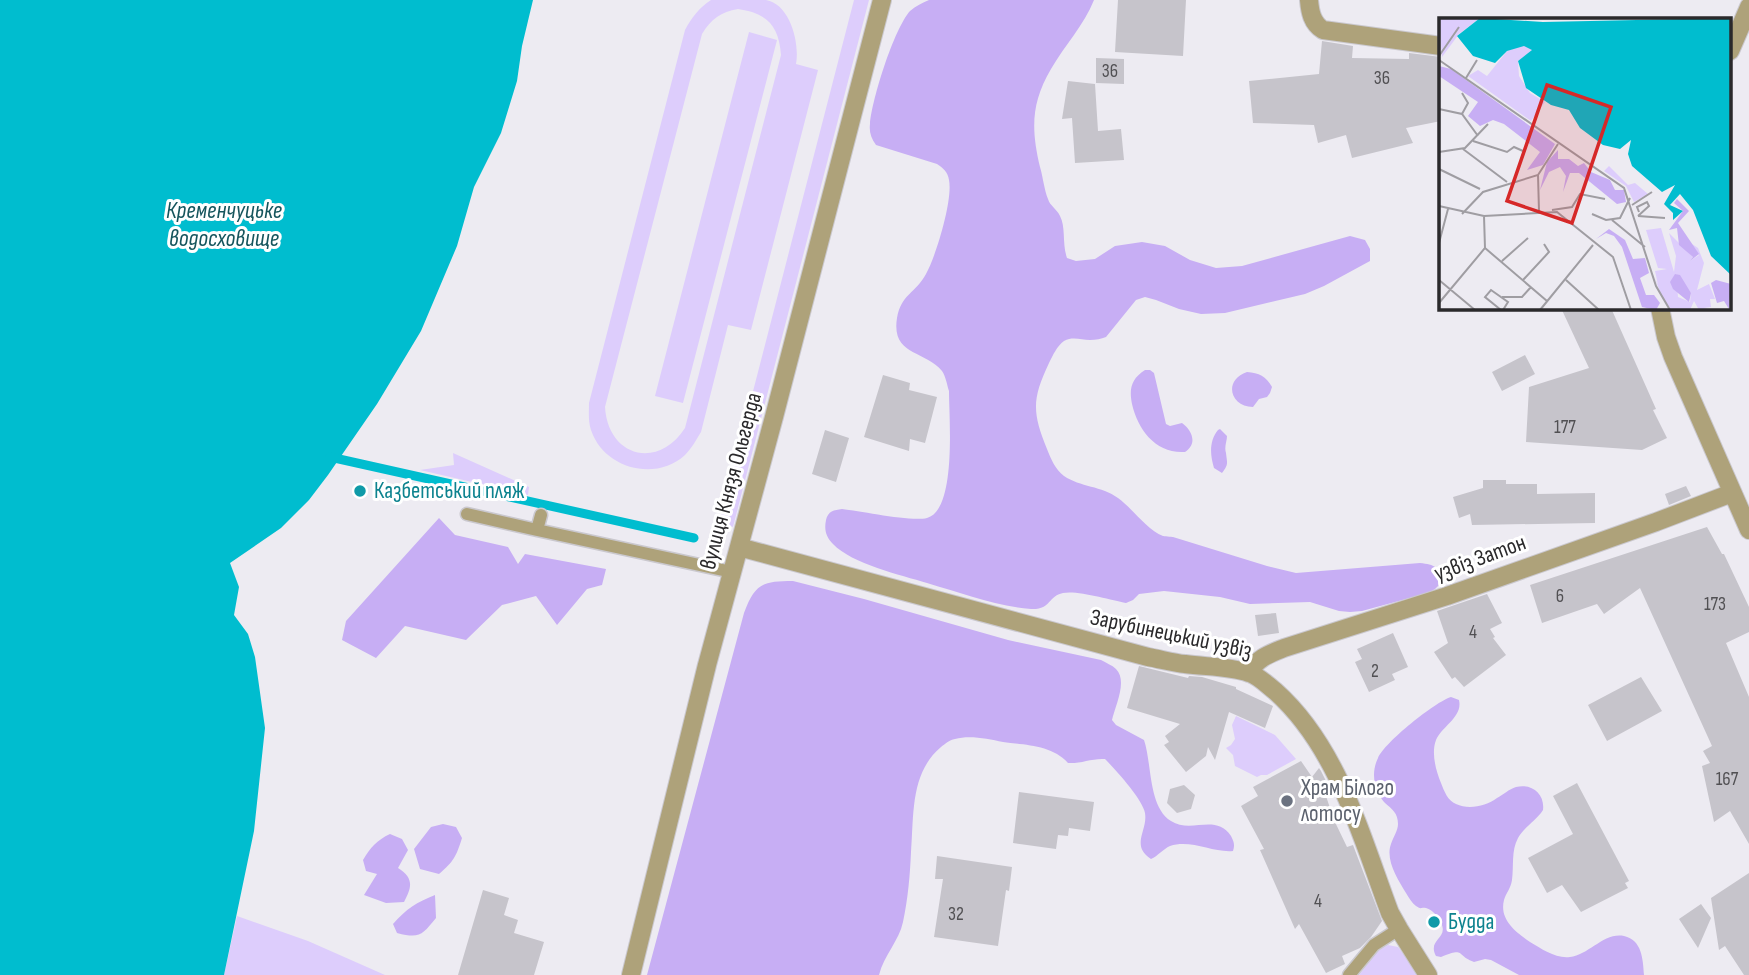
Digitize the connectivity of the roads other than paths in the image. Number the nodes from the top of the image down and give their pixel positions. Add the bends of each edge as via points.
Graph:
1 (881, 0) edge
2 (1308, 0) edge
3 (1749, 7) edge
4 (1439, 46) edge
5 (1732, 46) edge
6 (1657, 312) edge
7 (1732, 493) junction
8 (467, 514) dead end
9 (541, 515) dead end
10 (537, 530) junction
11 (1749, 530) edge
12 (739, 547) junction
13 (732, 572) junction
14 (1249, 673) junction
15 (1399, 929) junction
16 (631, 975) edge
17 (1349, 975) edge
18 (1429, 975) edge

1 - 12 street, вулиця Князя Ольгерда
2 - 4 street via 1313,19 1323,30
3 - 5 street
6 - 7 street
7 - 11 street
7 - 14 street, узвіз Затон via 1447,596 1284,648 1257,661
8 - 10 lane
9 - 10 lane
10 - 13 lane
12 - 13 street, вулиця Князя Ольгерда
12 - 14 street, Зарубинецький узвіз via 1142,655
13 - 16 street, вулиця Князя Ольгерда
14 - 15 street, Зарубинецький узвіз via 1286,701 1323,752
15 - 17 lane via 1374,945
15 - 18 street, Зарубинецький узвіз

